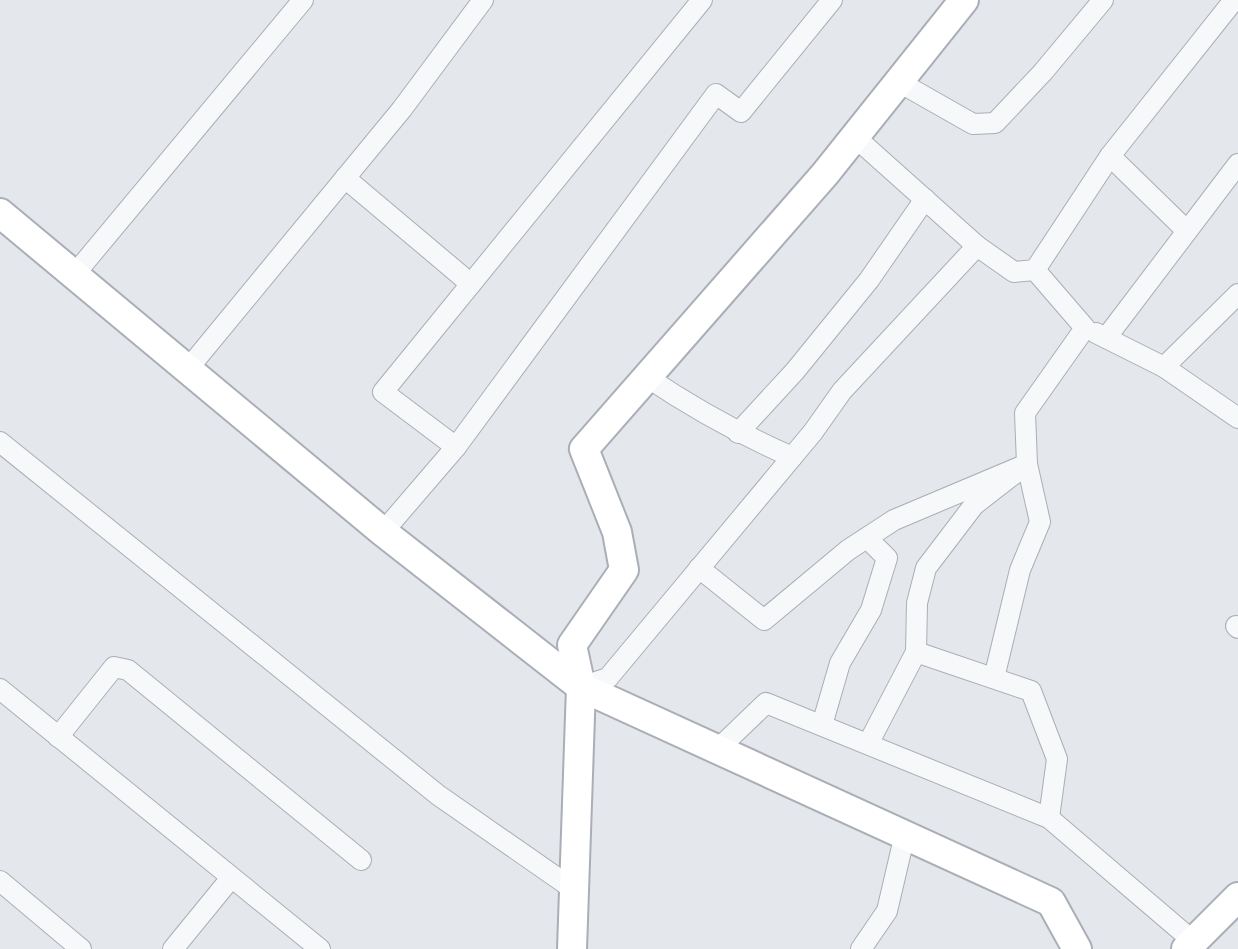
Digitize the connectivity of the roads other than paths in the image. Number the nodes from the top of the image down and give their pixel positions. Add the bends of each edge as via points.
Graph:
1 (303, 0) edge
2 (483, 0) edge
3 (702, 0) edge
4 (832, 0) edge
5 (964, 0) edge
6 (1102, 0) edge
7 (1234, 0) edge
8 (899, 82) junction
9 (855, 137) junction
10 (1110, 156) junction
11 (1238, 164) edge
12 (345, 178) junction
13 (925, 199) junction
14 (0, 213) edge
15 (1187, 231) junction
16 (977, 246) junction
17 (1035, 270) junction
18 (74, 275) junction
19 (471, 284) junction
20 (1238, 294) edge
21 (1085, 328) junction
22 (1106, 338) junction
23 (1164, 367) junction
24 (187, 370) junction
25 (647, 377) junction
26 (1238, 418) edge
27 (738, 433) junction
28 (0, 442) edge
29 (456, 447) junction
30 (792, 457) junction
31 (1027, 464) junction
32 (383, 532) junction
33 (867, 538) junction
34 (699, 568) junction
35 (916, 652) junction
36 (994, 678) junction
37 (581, 687) junction
38 (0, 689) edge
39 (822, 725) junction
40 (58, 737) junction
41 (868, 744) junction
42 (718, 749) junction
43 (1049, 818) junction
44 (905, 834) junction
45 (361, 860) dead end
46 (231, 878) junction
47 (0, 882) edge
48 (576, 891) junction
49 (1238, 897) edge
50 (1190, 945) edge
51 (81, 949) edge
52 (172, 949) edge
53 (320, 949) edge
54 (572, 949) edge
55 (861, 949) edge
56 (1077, 949) edge

1 - 18 street
2 - 12 street
3 - 19 street
4 - 29 street via 741,112 716,94
5 - 8 street
6 - 8 street via 995,123 973,124
7 - 10 street
8 - 9 street
9 - 13 street
9 - 25 street
10 - 15 street
10 - 17 street
11 - 15 street
12 - 19 street
12 - 24 street
13 - 16 street
13 - 27 street via 869,280
14 - 18 street
15 - 22 street
16 - 17 street via 1014,272
16 - 30 street via 842,391
17 - 21 street
18 - 24 street
19 - 29 street via 383,392
20 - 23 street
21 - 22 street
21 - 31 street via 1025,413
22 - 23 street
23 - 26 street
24 - 32 street
25 - 27 street
25 - 37 street via 584,449 617,532 624,570 572,645
27 - 30 street
28 - 48 street via 438,795
29 - 32 street
30 - 34 street
31 - 33 street via 894,520
31 - 35 street via 974,505 926,568 917,603
31 - 36 street via 1040,522 1020,570
32 - 37 street
33 - 34 street via 764,620
33 - 39 street via 887,558 871,610 840,663
34 - 37 street via 608,678
35 - 36 street
35 - 41 street
36 - 43 street via 1031,691 1057,759
37 - 42 street
37 - 48 street
38 - 40 street
39 - 41 street
39 - 42 street via 766,703
40 - 45 street via 114,667 128,670
40 - 46 street
41 - 43 street
42 - 44 street
43 - 50 street
44 - 55 street via 887,911
44 - 56 street via 1051,902
46 - 52 street
46 - 53 street
47 - 51 street
48 - 54 street
49 - 50 street

